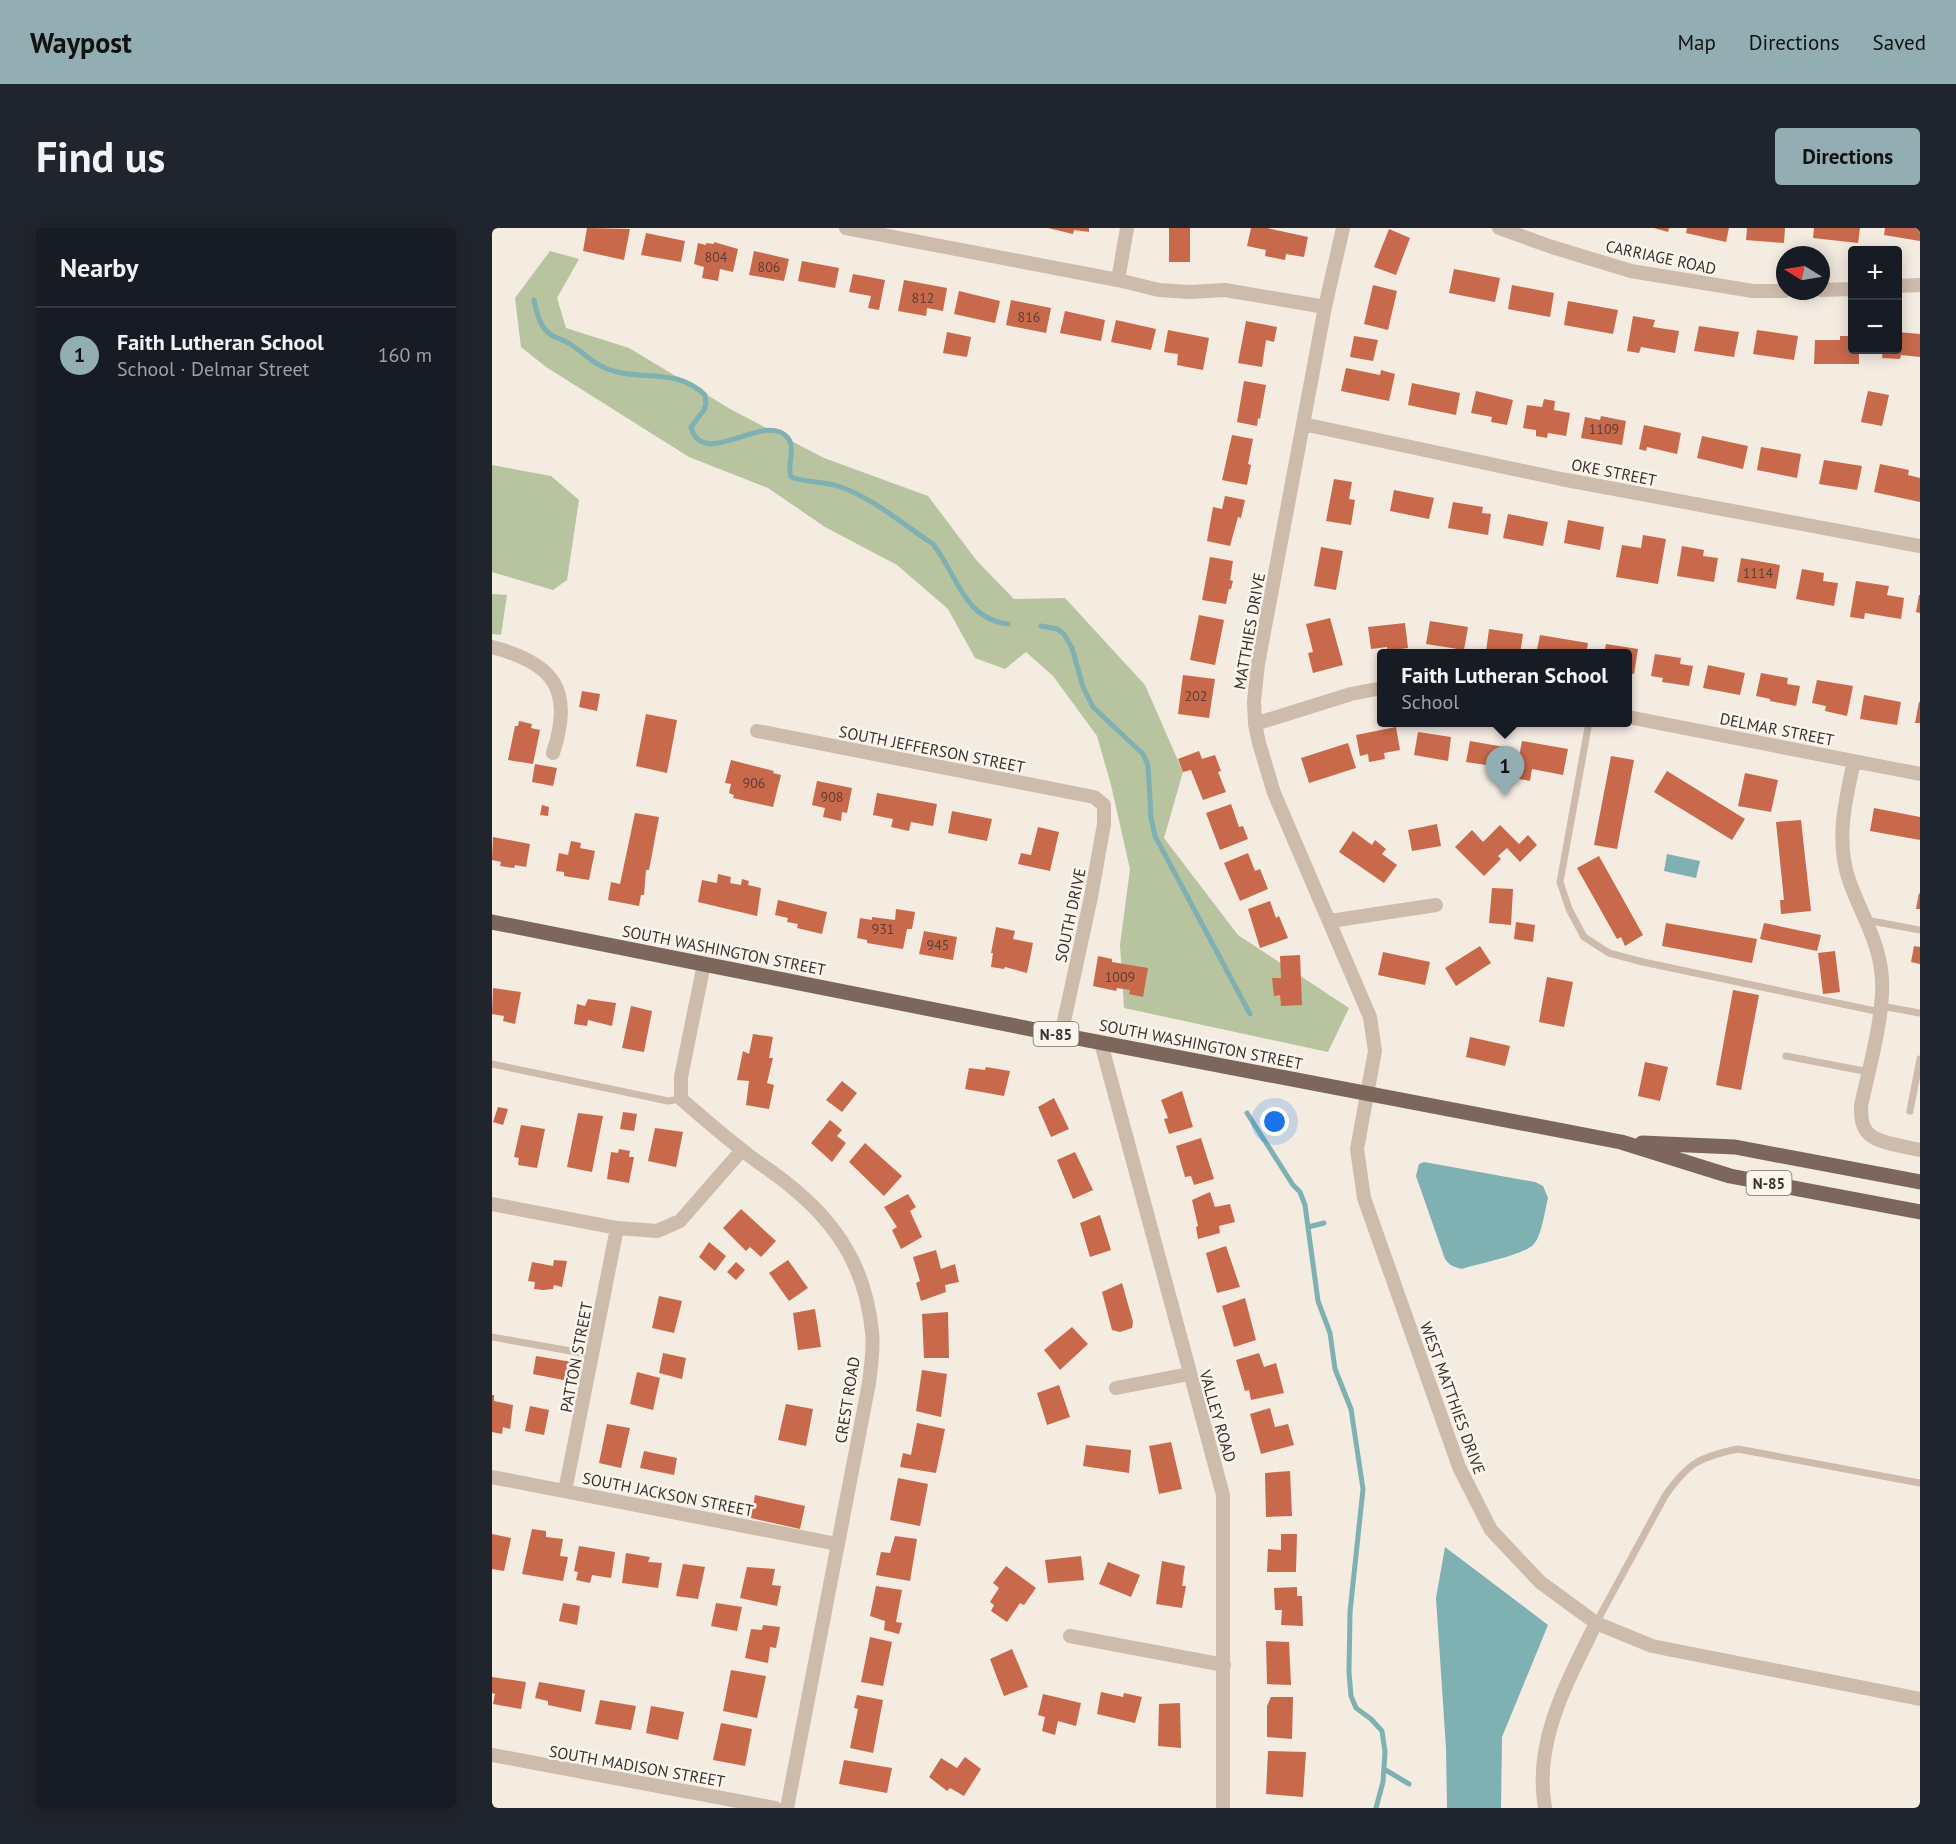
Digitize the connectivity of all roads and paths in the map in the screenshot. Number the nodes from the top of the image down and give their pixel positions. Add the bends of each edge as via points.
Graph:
1 (846, 228) edge
2 (1127, 228) edge
3 (1342, 228) edge
4 (1499, 228) edge
5 (1118, 280) junction
6 (1920, 285) edge
7 (1902, 286) edge
8 (1848, 289) edge
9 (1830, 290) edge
10 (1776, 291) edge
11 (1325, 307) junction
12 (1303, 424) junction
13 (1920, 546) edge
14 (492, 648) edge
15 (1377, 689) edge
16 (1632, 718) edge
17 (1255, 724) junction
18 (1588, 727) edge
19 (757, 731) dead end
20 (552, 753) dead end
21 (1854, 761) junction
22 (1920, 774) edge
23 (1100, 802) joint
24 (1436, 904) dead end
25 (1866, 920) junction
26 (1330, 921) junction
27 (492, 922) edge
28 (1920, 930) edge
29 (704, 964) junction
30 (1880, 1009) junction
31 (1920, 1013) edge
32 (1061, 1035) junction
33 (1101, 1042) junction
34 (1786, 1056) dead end
35 (1920, 1059) edge
36 (492, 1064) edge
37 (1869, 1072) junction
38 (1368, 1094) junction
39 (681, 1099) junction
40 (1910, 1111) dead end
41 (1621, 1142) junction
42 (742, 1150) junction
43 (1920, 1150) edge
44 (1920, 1182) edge
45 (492, 1204) edge
46 (1920, 1212) edge
47 (617, 1228) junction
48 (492, 1337) edge
49 (593, 1355) junction
50 (1190, 1374) junction
51 (1116, 1388) dead end
52 (492, 1477) edge
53 (1920, 1483) edge
54 (565, 1491) junction
55 (837, 1544) junction
56 (1596, 1623) junction
57 (1071, 1636) dead end
58 (1224, 1665) junction
59 (1920, 1699) edge
60 (492, 1755) edge
61 (775, 1808) edge
62 (787, 1808) edge
63 (1223, 1808) edge
64 (1545, 1808) edge

1 - 5 street
2 - 5 street
3 - 11 street, MATTHIES DRIVE
4 - 10 street, CARRIAGE ROAD via 1631,271 1753,291
5 - 11 street via 1159,290 1225,290
6 - 7 street
8 - 9 street
11 - 12 street, MATTHIES DRIVE
12 - 13 street, OKE STREET via 1561,479
12 - 17 street, MATTHIES DRIVE via 1258,664
14 - 20 street via 531,660 557,688 562,708
15 - 17 street
16 - 21 street, DELMAR STREET
17 - 26 street, MATTHIES DRIVE via 1274,793
18 - 30 lane via 1560,882 1584,937 1609,953 1632,959
19 - 23 street, SOUTH JEFFERSON STREET via 1094,796
21 - 22 street, DELMAR STREET
21 - 25 street via 1842,814 1842,846 1850,882
23 - 32 street, SOUTH DRIVE via 1104,805 1104,824
24 - 26 street
25 - 28 lane
25 - 30 street via 1876,942
26 - 38 street, MATTHIES DRIVE via 1370,1017 1375,1051
27 - 29 main road, SOUTH WASHINGTON STREET / N-85
29 - 32 main road, SOUTH WASHINGTON STREET / N-85
29 - 39 street via 681,1077
30 - 31 lane
30 - 37 street
32 - 33 main road, SOUTH WASHINGTON STREET / N-85
33 - 38 main road, SOUTH WASHINGTON STREET / N-85
33 - 50 street, VALLEY ROAD
34 - 37 lane
35 - 40 lane
36 - 39 lane via 668,1101
37 - 43 street via 1861,1106 1862,1121 1869,1134
38 - 41 main road, SOUTH WASHINGTON STREET / N-85
38 - 56 street, WEST MATTHIES DRIVE via 1357,1149 1364,1198 1459,1467 1491,1530 1540,1582
39 - 42 street, CREST ROAD
41 - 44 main road, SOUTH WASHINGTON STREET / N-85 via 1735,1147
41 - 46 main road, SOUTH WASHINGTON STREET / N-85 via 1730,1176
42 - 47 street via 680,1221 657,1231
42 - 55 street, CREST ROAD via 817,1209 838,1234 867,1297 873,1335 869,1383
45 - 47 street
47 - 49 street, PATTON STREET
48 - 49 lane
49 - 54 street, PATTON STREET
50 - 51 street
50 - 58 street, VALLEY ROAD via 1223,1495
52 - 54 street, SOUTH JACKSON STREET
53 - 56 lane via 1738,1449 1713,1454 1678,1477
54 - 55 street, SOUTH JACKSON STREET
55 - 62 street, CREST ROAD
56 - 59 street, WEST MATTHIES DRIVE via 1652,1646
56 - 64 street via 1556,1707 1546,1741 1542,1788
57 - 58 street
58 - 63 street, VALLEY ROAD
60 - 61 street, SOUTH MADISON STREET

